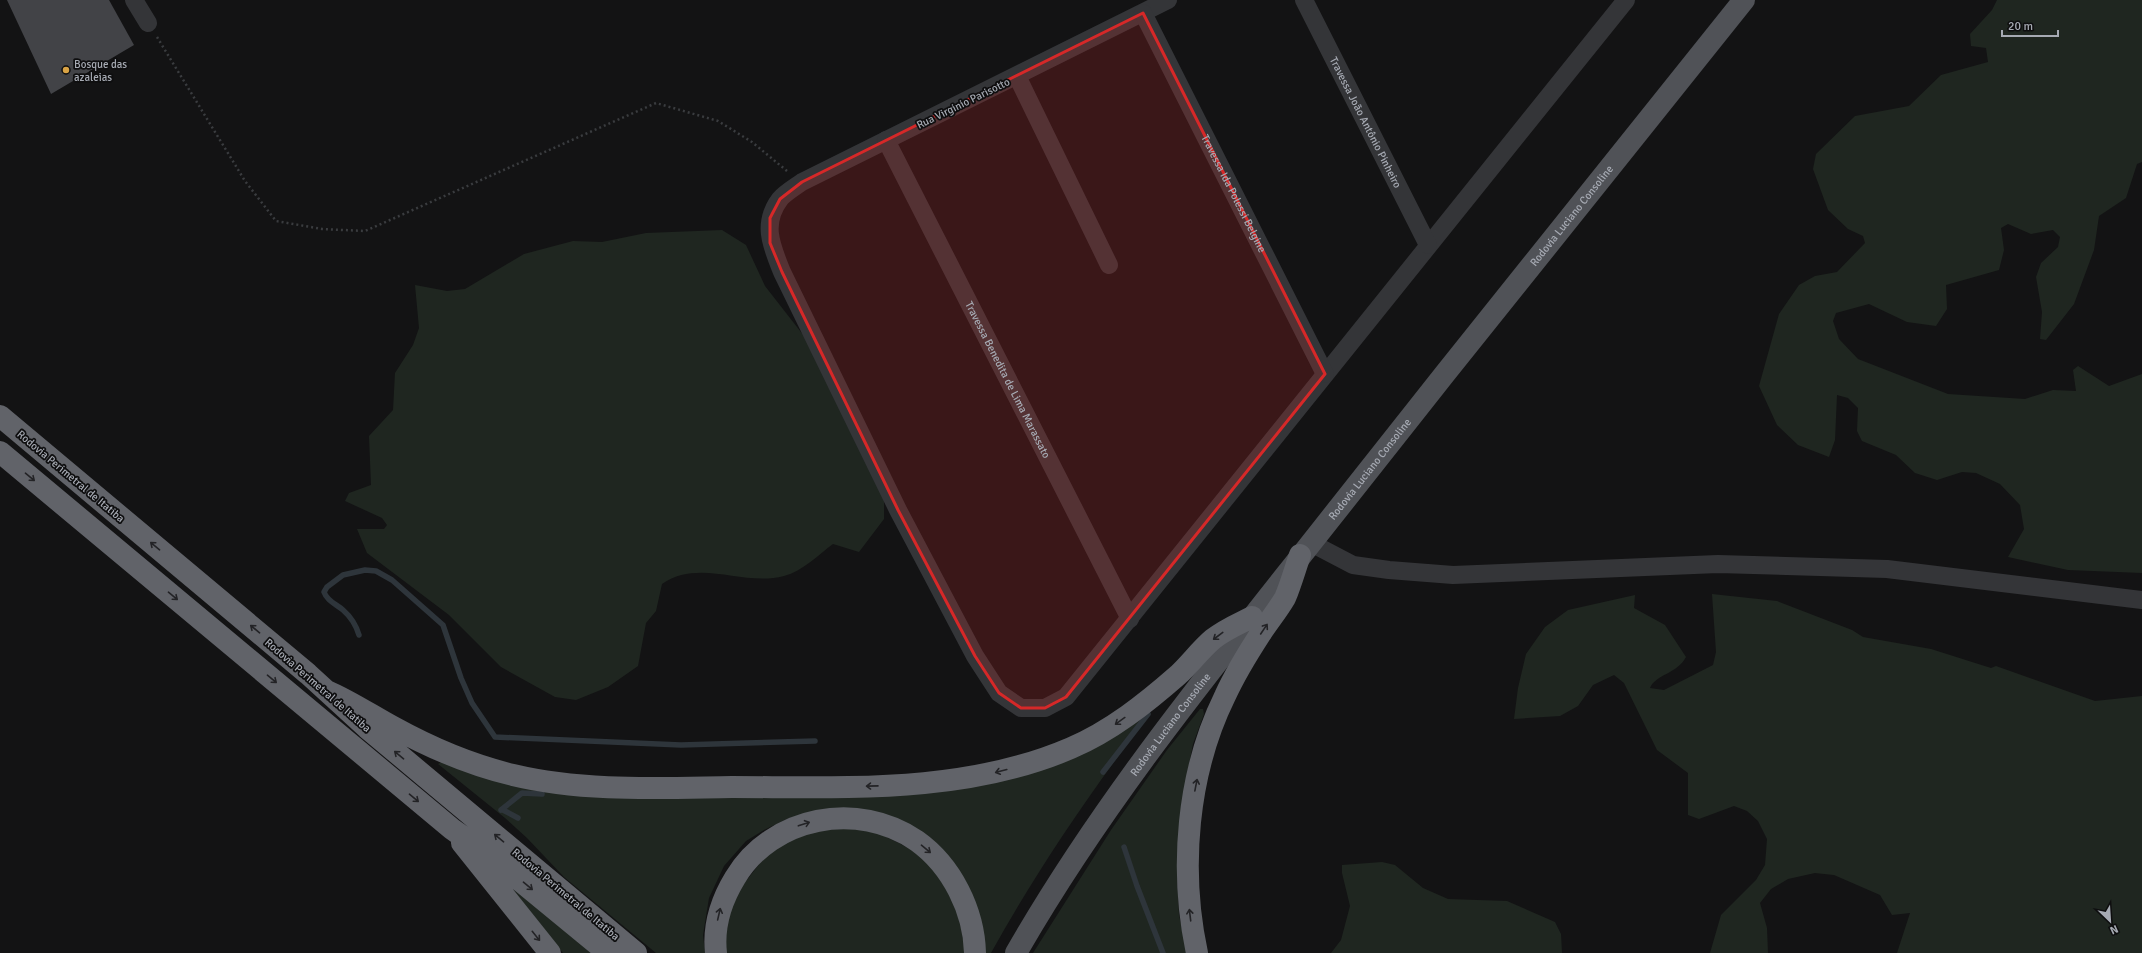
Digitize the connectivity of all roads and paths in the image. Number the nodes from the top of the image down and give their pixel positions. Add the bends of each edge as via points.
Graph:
1 (134, 0) edge
2 (1168, 0) edge
3 (1304, 0) edge
4 (1626, 0) edge
5 (1744, 0) edge
6 (1143, 13) junction
7 (148, 22) joint
8 (1017, 76) junction
9 (886, 140) junction
10 (802, 182) junction
11 (1428, 245) junction
12 (1109, 265) dead end
13 (1325, 374) junction
14 (0, 416) edge
15 (0, 452) edge
16 (1306, 549) junction
17 (2142, 600) edge
18 (1252, 617) junction
19 (1130, 619) junction
20 (328, 690) junction
21 (452, 829) junction
22 (550, 953) edge
23 (608, 953) edge
24 (636, 953) edge
25 (716, 953) edge
26 (974, 953) edge
27 (1016, 953) edge
28 (1197, 953) edge

1 - 7 street
2 - 6 street, Rua Virginio Parisotto
3 - 11 street, Travessa João Antônio Pinheiro
4 - 11 street
5 - 16 main road, Rodovia Luciano Consoline
6 - 8 street, Rua Virginio Parisotto
6 - 13 street, Travessa Ida Polessi Belgine
7 - 10 path via 245,181 276,221 322,229 365,231 656,103 718,121 752,142
8 - 9 street, Rua Virginio Parisotto
8 - 12 street
9 - 10 street, Rua Virginio Parisotto
9 - 19 street, Travessa Benedita de Lima Marassato
10 - 19 street, Rua Virginio Parisotto via 780,199 770,218 770,243 902,516 975,656 1000,694 1021,708 1045,708 1066,697
11 - 13 street
13 - 19 street
20 -> 14 highway, Rodovia Perimetral de Itatiba
15 -> 21 highway, Rodovia Perimetral de Itatiba
16 - 17 street via 1354,565 1453,575 1718,564 1880,569
16 - 18 main road, Rodovia Luciano Consoline
28 -> 16 highway via 1189,905 1188,880 1192,812 1202,759 1225,696 1284,599
18 -> 20 highway via 1224,631 1168,684 1095,737 1046,759 982,776 918,784 697,788 611,787 561,783 514,775 471,763 427,744
18 - 27 main road, Rodovia Luciano Consoline via 1111,804 1041,909
24 -> 20 highway, Rodovia Perimetral de Itatiba via 367,728
21 -> 22 highway via 492,883
21 -> 23 highway, Rodovia Perimetral de Itatiba via 490,856
25 -> 26 highway via 716,927 720,909 728,890 746,861 786,831 823,819 841,818 870,822 901,832 933,854 954,880 971,919

